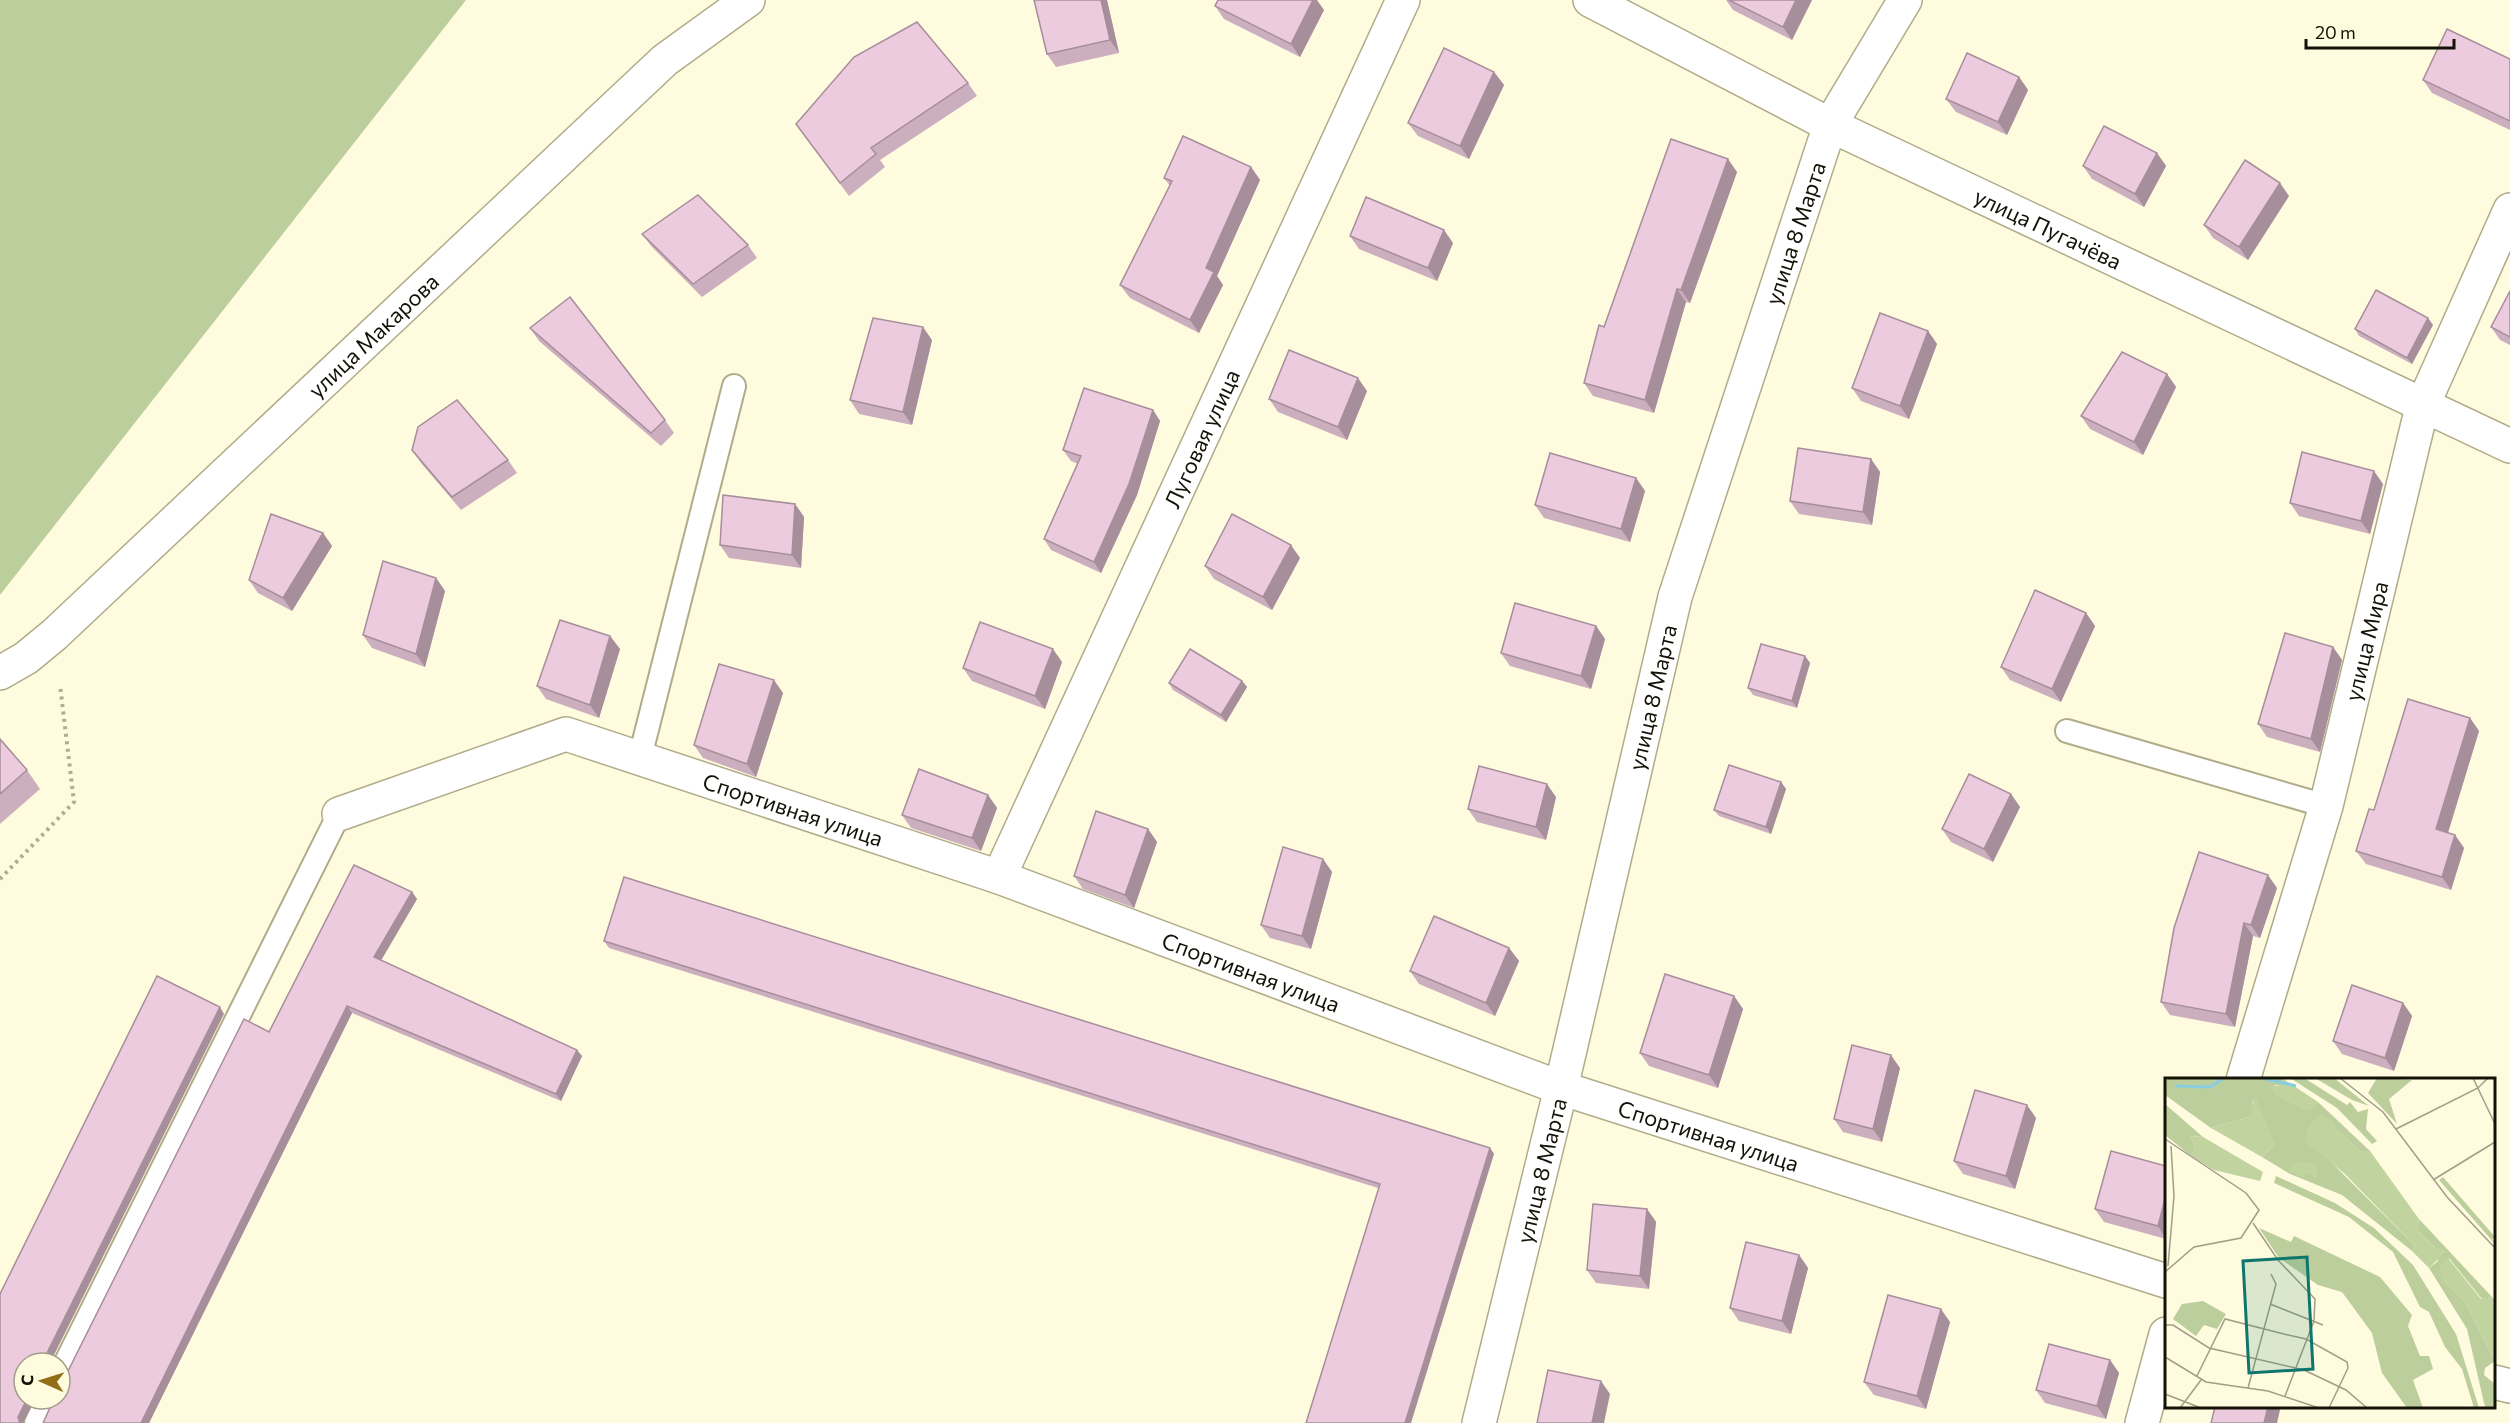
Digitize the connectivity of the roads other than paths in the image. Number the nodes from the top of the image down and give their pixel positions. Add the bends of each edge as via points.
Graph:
1 (748, 0) edge
2 (1402, 0) edge
3 (1590, 0) edge
4 (1905, 0) edge
5 (1830, 125) junction
6 (2510, 210) edge
7 (734, 386) dead end
8 (2422, 407) junction
9 (2510, 446) edge
10 (0, 674) edge
11 (2067, 731) dead end
12 (640, 757) junction
13 (2326, 806) junction
14 (339, 814) joint
15 (999, 877) junction
16 (2244, 1078) edge
17 (1561, 1088) junction
18 (2165, 1281) edge
19 (2165, 1338) edge
20 (71, 1351) edge
21 (2495, 1382) edge
22 (2510, 1386) edge
23 (1479, 1423) edge
24 (2142, 1423) edge

1 - 10 street, улица Макарова via 665,60 54,635
2 - 15 street, Луговая улица
3 - 5 street, улица Пугачёва
4 - 5 street, улица 8 Марта
5 - 8 street, улица Пугачёва
5 - 17 street, улица 8 Марта via 1675,597
6 - 8 street, улица Мира
7 - 12 lane
8 - 9 street, улица Пугачёва
8 - 13 street, улица Мира
11 - 13 lane
12 - 14 street, Спортивная улица via 566,734
12 - 15 street, Спортивная улица
13 - 16 street, улица Мира
14 - 20 lane
15 - 17 street, Спортивная улица
17 - 18 street, Спортивная улица
17 - 23 street, улица 8 Марта
19 - 24 street
21 - 22 street

